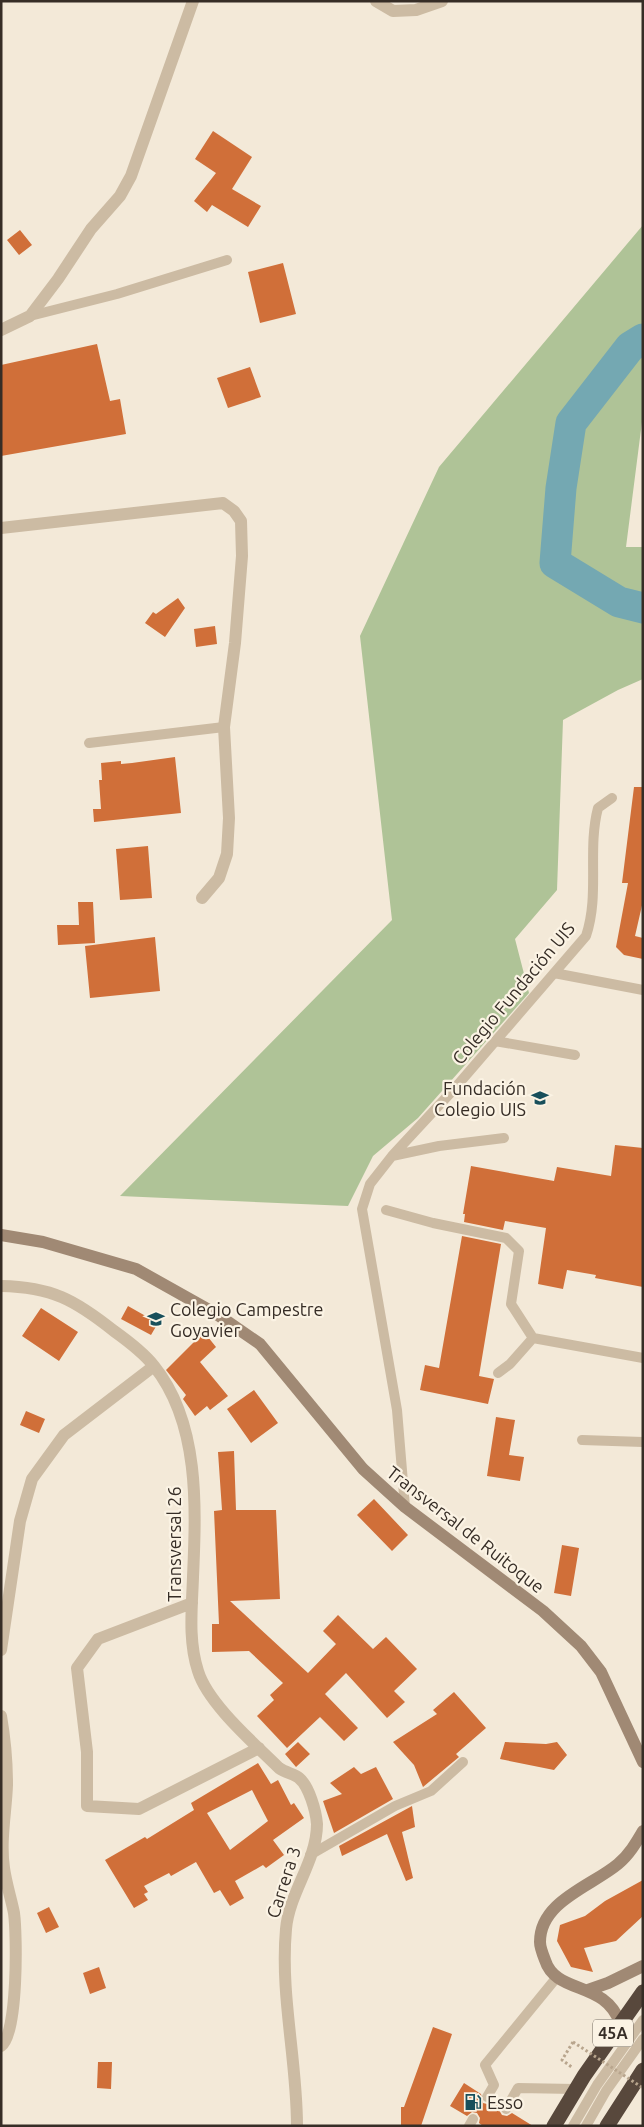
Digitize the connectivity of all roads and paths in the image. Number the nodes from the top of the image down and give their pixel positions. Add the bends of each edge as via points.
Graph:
1 (193, 1) edge
2 (376, 1) edge
3 (442, 1) edge
4 (227, 260) dead end
5 (30, 316) junction
6 (1, 330) edge
7 (1, 528) edge
8 (224, 727) junction
9 (89, 743) dead end
10 (612, 798) dead end
11 (202, 898) dead end
12 (554, 973) junction
13 (643, 990) edge
14 (494, 1041) junction
15 (576, 1055) dead end
16 (504, 1138) dead end
17 (392, 1156) junction
18 (386, 1210) dead end
19 (1, 1235) edge
20 (1, 1286) edge
21 (533, 1338) junction
22 (643, 1358) edge
23 (154, 1366) junction
24 (498, 1373) dead end
25 (582, 1440) dead end
26 (643, 1442) edge
27 (405, 1507) junction
28 (192, 1603) junction
29 (1, 1650) edge
30 (209, 1695) joint
31 (1, 1716) edge
32 (259, 1748) junction
33 (463, 1762) dead end
34 (643, 1762) edge
35 (643, 1831) edge
36 (310, 1855) junction
37 (643, 1966) edge
38 (557, 1977) junction
39 (588, 1990) junction
40 (643, 1992) edge
41 (643, 2020) edge
42 (620, 2023) junction
43 (643, 2040) edge
44 (1, 2046) edge
45 (643, 2070) edge
46 (584, 2076) junction
47 (643, 2088) edge
48 (575, 2089) junction
49 (486, 2097) dead end
50 (506, 2109) dead end
51 (614, 2123) edge
52 (298, 2126) edge
53 (554, 2126) edge
54 (573, 2126) edge
55 (586, 2126) edge

1 - 5 street via 131,176 120,196 91,229
2 - 3 street via 393,11 416,10
4 - 5 lane via 117,294
5 - 6 street
7 - 8 street via 204,504 222,504 234,511 241,520 242,556
8 - 9 lane
8 - 11 street via 229,818 227,854 218,878
10 - 12 lane, Colegio Fundación UIS via 598,808 593,827 592,917 586,936
12 - 13 lane
12 - 14 lane, Colegio Fundación UIS
14 - 15 lane
14 - 17 lane, Colegio Fundación UIS
16 - 17 lane
17 - 27 lane, Colegio Fundación UIS via 370,1184 362,1209 397,1410
18 - 21 lane via 506,1238 519,1251 511,1304
19 - 27 street, Transversal de Ruitoque via 43,1242 136,1269 218,1315 260,1344 363,1468
20 - 23 street, Transversal 26 via 43,1289 70,1300 125,1339
21 - 22 lane
21 - 24 lane
23 - 28 street, Transversal 26 via 172,1396 189,1447 196,1510
23 - 29 street via 64,1435 32,1479 25,1497
25 - 26 lane
27 - 34 street, Transversal de Ruitoque via 543,1611 580,1646 601,1672
28 - 30 street, Transversal 26 via 190,1627 197,1670
28 - 32 street via 98,1639 77,1668 87,1752 87,1806 139,1809
30 - 32 street, Carrera 3
31 - 44 street via 6,1744 7,1785 4,1868 14,1914 16,1943 12,2023 8,2040
32 - 36 street, Carrera 3 via 288,1775 298,1776 304,1784 317,1822
33 - 36 lane via 431,1791 396,1806
35 - 38 street via 633,1849 618,1865 561,1902 546,1920 540,1942 547,1965
36 - 52 street, Carrera 3 via 290,1906 284,1950
37 - 39 street
38 - 39 street
38 - 49 lane via 485,2065 494,2085
39 - 42 street via 607,2001 616,2011
40 - 42 highway, 45A
41 - 54 lane via 597,2085
42 - 46 highway, 45A
43 - 55 lane via 606,2091
45 - 51 highway, 45A
46 - 47 path, bridge via 562,2060 573,2042
46 - 48 highway, 45A
48 - 50 lane via 518,2088
48 - 53 highway, 45A

